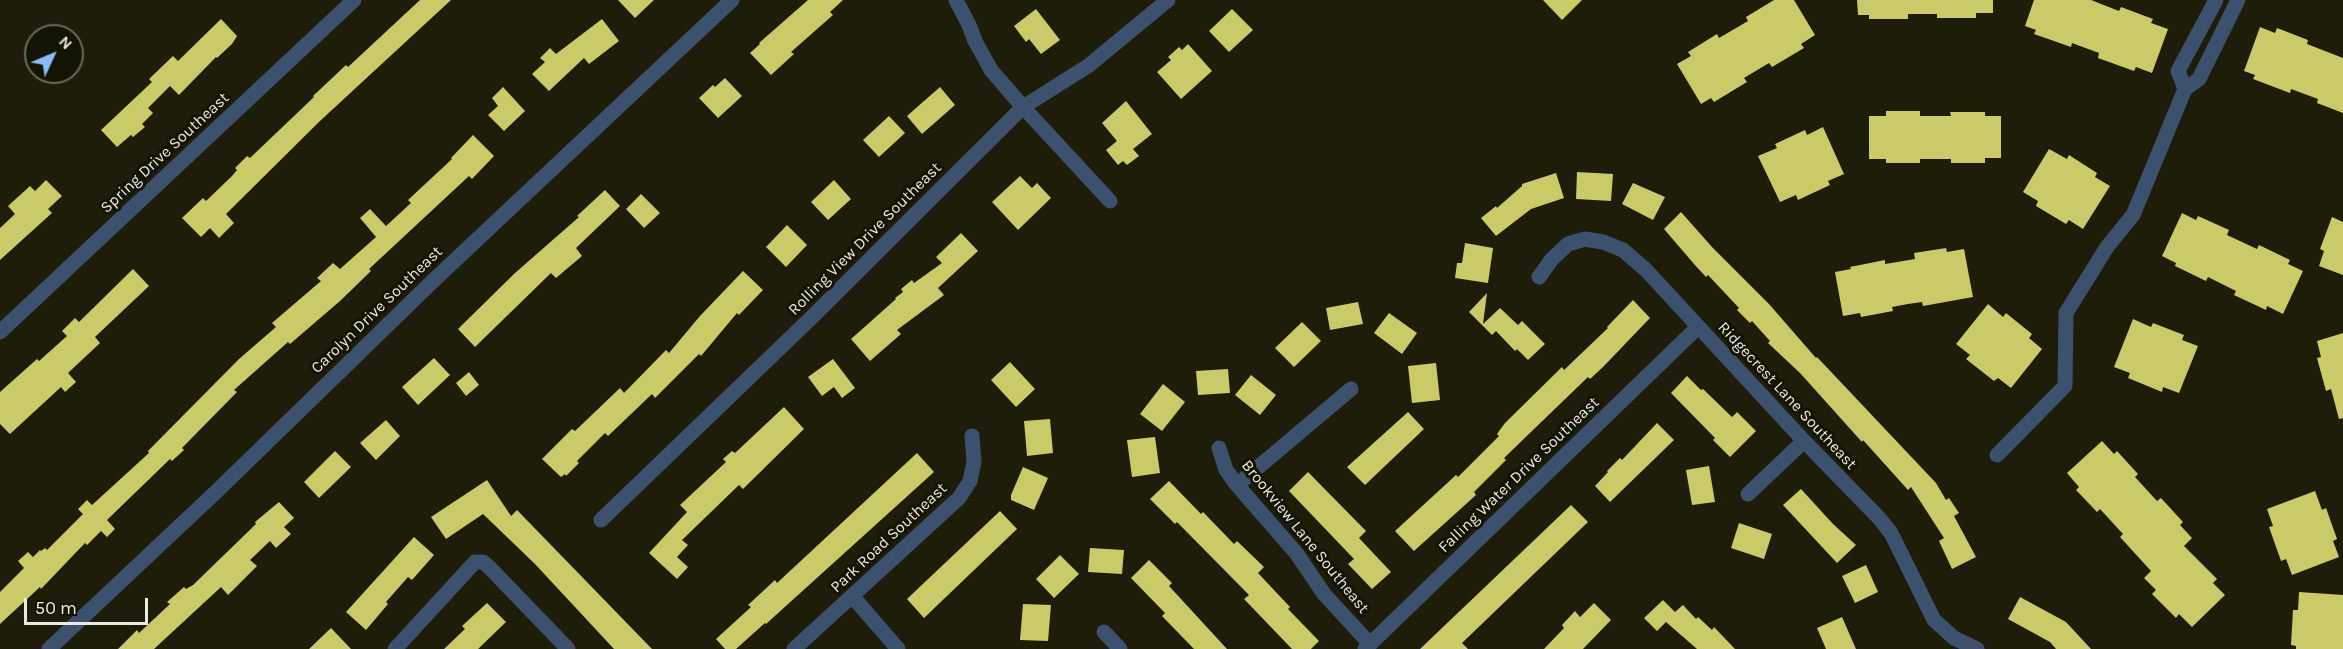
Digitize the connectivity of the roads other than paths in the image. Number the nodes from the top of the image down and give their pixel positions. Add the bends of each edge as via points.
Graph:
1 (354, 0) edge
2 (732, 0) edge
3 (956, 0) edge
4 (1168, 0) edge
5 (2216, 0) edge
6 (2238, 0) edge
7 (2185, 89) junction
8 (1023, 107) junction
9 (1110, 201) dead end
10 (1539, 277) dead end
11 (1698, 327) junction
12 (0, 332) edge
13 (1351, 389) dead end
14 (972, 436) dead end
15 (1804, 441) junction
16 (1219, 448) dead end
17 (1997, 455) dead end
18 (1237, 486) junction
19 (1748, 494) dead end
20 (601, 520) dead end
21 (853, 597) junction
22 (1104, 632) dead end
23 (1368, 646) edge
24 (49, 649) edge
25 (395, 649) edge
26 (568, 649) edge
27 (794, 649) edge
28 (898, 649) edge
29 (1120, 649) edge
30 (1977, 649) edge

1 - 12 street, Spring Drive Southeast
2 - 24 street, Carolyn Drive Southeast
3 - 8 street via 983,57
4 - 8 street, Rolling View Drive Southeast via 1088,66
5 - 7 street via 2178,71
6 - 7 street via 2199,79
7 - 17 street via 2133,215 2066,313 2065,386
8 - 9 street
8 - 20 street, Rolling View Drive Southeast
10 - 11 street, Ridgecrest Lane Southeast via 1568,244 1586,239 1603,242 1623,250 1647,270
11 - 15 street, Ridgecrest Lane Southeast
11 - 23 street, Falling Water Drive Southeast
13 - 18 street
14 - 21 street, Park Road Southeast via 974,462 970,481 959,498
15 - 19 street
15 - 30 street, Ridgecrest Lane Southeast via 1891,533 1934,620 1954,638
16 - 18 street, Brookview Lane Southeast via 1226,470
18 - 23 street, Brookview Lane Southeast via 1297,554 1324,594
21 - 27 street, Park Road Southeast
21 - 28 street
22 - 29 street
25 - 26 street via 475,562 490,568

